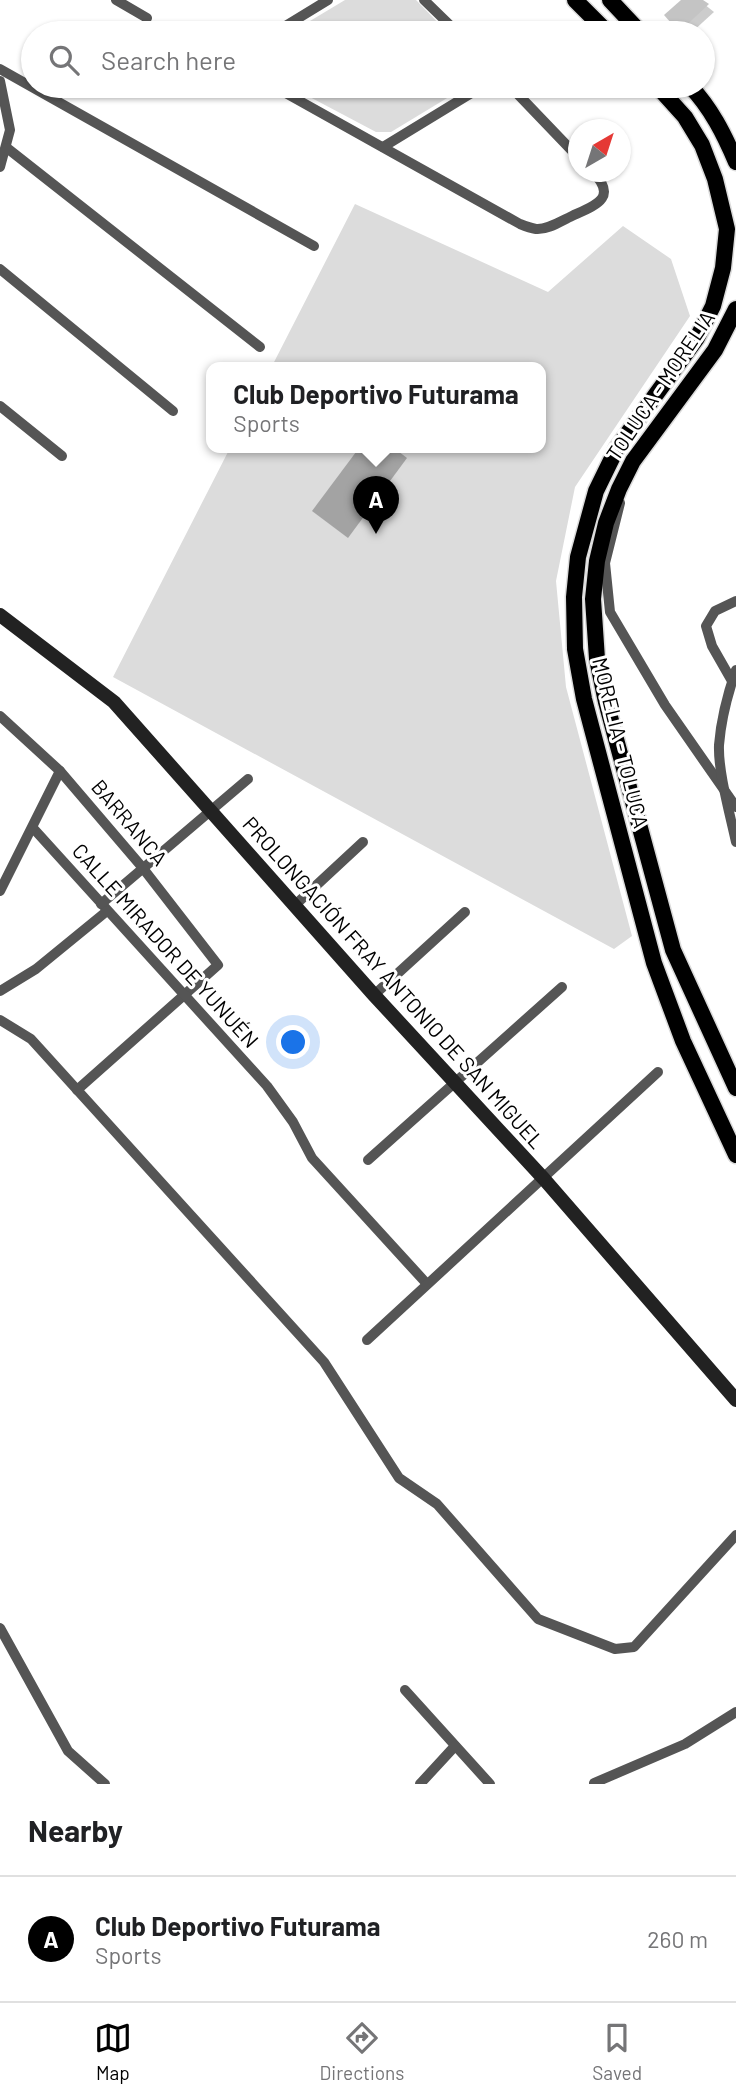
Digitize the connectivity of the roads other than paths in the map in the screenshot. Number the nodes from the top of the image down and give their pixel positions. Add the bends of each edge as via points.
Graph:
1 (116, 0) edge
2 (328, 0) edge
3 (424, 0) edge
4 (575, 0) edge
5 (610, 0) edge
6 (132, 4) edge
7 (147, 18) dead end
8 (294, 21) edge
9 (445, 21) edge
10 (596, 21) edge
11 (630, 21) edge
12 (0, 69) edge
13 (0, 81) edge
14 (21, 81) edge
15 (51, 98) edge
16 (295, 98) edge
17 (463, 98) edge
18 (521, 98) edge
19 (668, 98) edge
20 (701, 98) edge
21 (568, 146) edge
22 (383, 147) junction
23 (7, 148) junction
24 (736, 162) edge
25 (0, 167) edge
26 (603, 182) edge
27 (314, 246) dead end
28 (0, 269) edge
29 (736, 309) edge
30 (260, 347) dead end
31 (0, 406) edge
32 (173, 411) dead end
33 (62, 456) dead end
34 (619, 489) junction
35 (736, 601) edge
36 (0, 615) edge
37 (734, 676) edge
38 (0, 716) edge
39 (60, 771) junction
40 (248, 779) dead end
41 (725, 790) junction
42 (736, 807) edge
43 (209, 811) junction
44 (33, 828) junction
45 (363, 842) dead end
46 (736, 842) edge
47 (142, 867) junction
48 (0, 891) edge
49 (294, 906) junction
50 (104, 907) junction
51 (465, 912) dead end
52 (562, 987) dead end
53 (0, 991) edge
54 (374, 995) junction
55 (183, 996) junction
56 (0, 1020) edge
57 (683, 1041) junction
58 (658, 1072) dead end
59 (454, 1084) junction
60 (736, 1088) edge
61 (77, 1090) junction
62 (736, 1135) edge
63 (736, 1155) edge
64 (368, 1160) dead end
65 (544, 1179) junction
66 (427, 1284) junction
67 (367, 1340) dead end
68 (736, 1401) edge
69 (736, 1535) edge
70 (0, 1628) edge
71 (405, 1690) dead end
72 (736, 1712) edge
73 (455, 1746) junction
74 (594, 1783) edge
75 (105, 1784) edge
76 (420, 1784) edge
77 (490, 1784) edge

1 - 6 street
2 - 8 street
3 - 9 street
4 - 10 main road
5 - 11 main road
6 - 7 street
12 - 14 street
13 - 23 street via 10,130
15 - 27 street
16 - 22 street
17 - 22 street
18 - 21 street
19 - 57 main road, MORELIA - TOLUCA via 702,145 715,179 727,229 723,268 713,306 697,338 617,448 596,491 578,557 574,597 575,649 584,699 654,963
20 - 24 main road
22 - 26 street via 534,229 600,204
23 - 25 street
23 - 30 street
28 - 32 street
29 - 34 main road, TOLUCA - MORELIA via 715,350 633,461
31 - 33 street
34 - 41 street via 622,497 605,563 610,612 665,705
34 - 60 main road, TOLUCA - MORELIA via 597,561 593,599 597,659 673,950
35 - 37 street via 715,611 706,626 712,646
36 - 43 street, PROLONGACIÓN FRAY ANTONIO DE SAN MIGUEL via 114,702
37 - 41 street via 719,746
38 - 39 street, BARRANCA
39 - 44 street
39 - 47 street, BARRANCA
40 - 43 street
41 - 42 street
41 - 46 street
43 - 47 street
43 - 49 street, PROLONGACIÓN FRAY ANTONIO DE SAN MIGUEL
44 - 48 street
44 - 50 street, CALLE MIRADOR DE YUNUÉN
45 - 49 street
47 - 50 street
47 - 55 street, BARRANCA via 218,965
49 - 54 street, PROLONGACIÓN FRAY ANTONIO DE SAN MIGUEL
50 - 53 street via 36,969
50 - 55 street, CALLE MIRADOR DE YUNUÉN
51 - 54 street
52 - 59 street
54 - 59 street, PROLONGACIÓN FRAY ANTONIO DE SAN MIGUEL
55 - 61 street
55 - 66 street, CALLE MIRADOR DE YUNUÉN via 267,1086 312,1158
56 - 61 street via 31,1039
57 - 62 main road
57 - 63 main road, MORELIA - TOLUCA
58 - 65 street
59 - 64 street
59 - 65 street, PROLONGACIÓN FRAY ANTONIO DE SAN MIGUEL
61 - 69 street via 324,1362 399,1478 437,1504 538,1619 615,1649 634,1647
65 - 66 street
65 - 68 street, PROLONGACIÓN FRAY ANTONIO DE SAN MIGUEL
66 - 67 street
70 - 75 street via 68,1751
71 - 73 street
72 - 74 street via 685,1744
73 - 76 street
73 - 77 street

